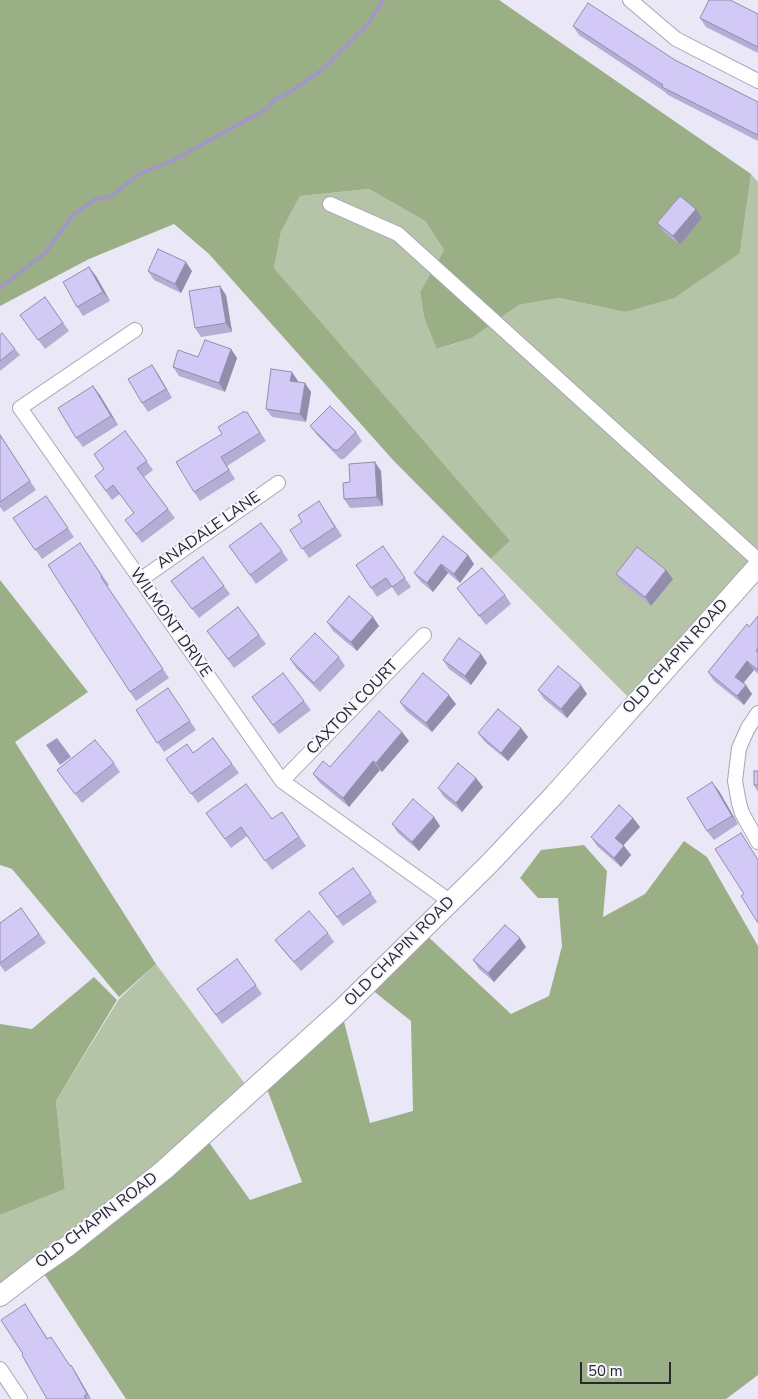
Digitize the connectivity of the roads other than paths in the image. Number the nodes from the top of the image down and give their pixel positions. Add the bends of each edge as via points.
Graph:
1 (630, 0) edge
2 (758, 81) edge
3 (330, 204) dead end
4 (135, 330) dead end
5 (278, 483) dead end
6 (758, 560) edge
7 (758, 566) edge
8 (140, 580) junction
9 (424, 635) dead end
10 (758, 713) edge
11 (282, 781) junction
12 (758, 842) edge
13 (450, 902) junction
14 (0, 1296) edge
15 (0, 1369) edge
16 (20, 1399) edge

1 - 2 street via 676,38
3 - 6 street via 398,234
4 - 8 street, WILMONT DRIVE via 20,408
5 - 8 street, ANADALE LANE
7 - 13 street, OLD CHAPIN ROAD via 555,794
8 - 11 street, WILMONT DRIVE
9 - 11 street, CAXTON COURT
10 - 12 street via 739,748 735,781 738,803
11 - 13 street, WILMONT DRIVE
13 - 14 street, OLD CHAPIN ROAD via 341,1010 164,1170
15 - 16 street

